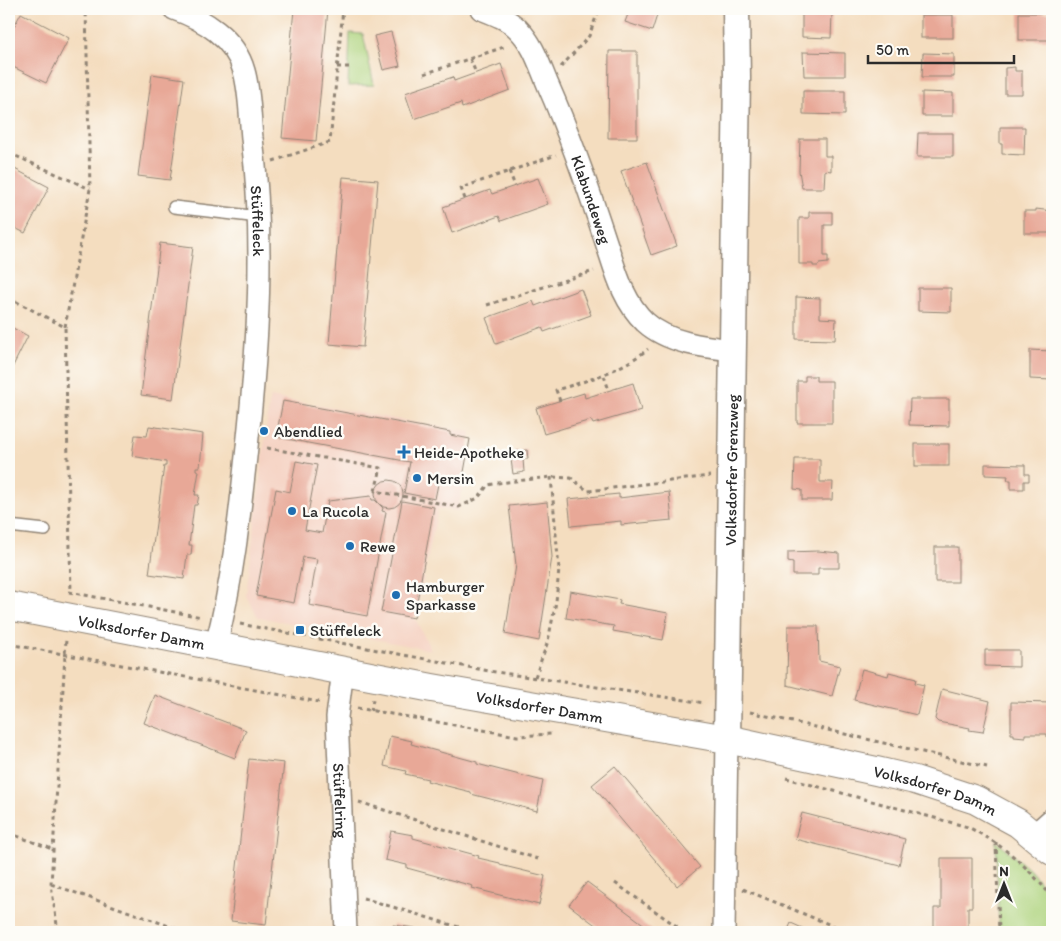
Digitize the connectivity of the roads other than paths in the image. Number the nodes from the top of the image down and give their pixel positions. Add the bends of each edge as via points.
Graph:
1 (174, 9) edge
2 (482, 9) edge
3 (736, 9) edge
4 (174, 207) dead end
5 (259, 217) junction
6 (734, 350) junction
7 (9, 526) edge
8 (45, 530) dead end
9 (9, 606) edge
10 (220, 633) junction
11 (343, 670) junction
12 (727, 739) junction
13 (1046, 835) edge
14 (346, 932) edge
15 (724, 932) edge

1 - 5 street, Stüffeleck via 214,28 233,48 244,70
2 - 6 street, Klabundeweg via 509,22 526,38 537,56 575,148 614,265 634,310 659,332 693,345
3 - 6 street, Volksdorfer Grenzweg
4 - 5 lane
5 - 10 street, Stüffeleck via 258,336 232,574
6 - 12 street, Volksdorfer Grenzweg
7 - 8 lane
9 - 10 main road, Volksdorfer Damm
10 - 11 main road, Volksdorfer Damm
11 - 12 main road, Volksdorfer Damm
11 - 14 street, Stüffelring via 337,716
12 - 13 main road, Volksdorfer Damm via 886,773 953,792
12 - 15 street, Volksdorfer Grenzweg

